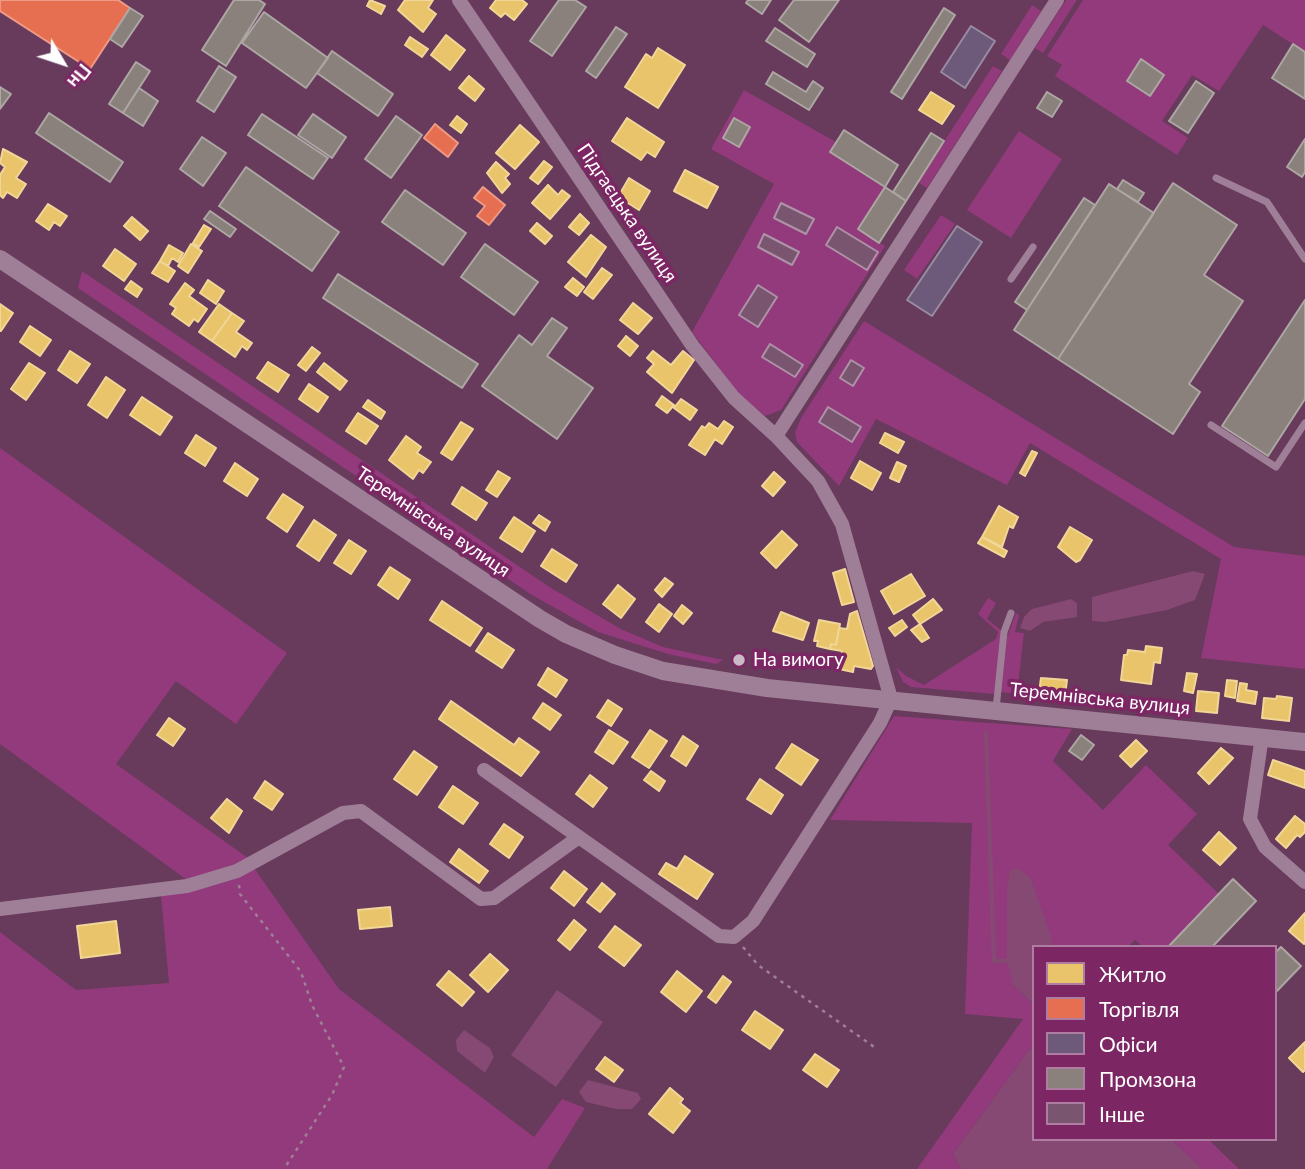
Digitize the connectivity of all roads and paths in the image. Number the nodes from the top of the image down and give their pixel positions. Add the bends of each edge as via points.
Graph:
1 (459, 0) edge
2 (1057, 0) edge
3 (1216, 178) dead end
4 (1034, 247) dead end
5 (0, 259) edge
6 (1305, 259) edge
7 (1011, 279) dead end
8 (1305, 423) edge
9 (1211, 425) dead end
10 (776, 436) junction
11 (1011, 613) dead end
12 (891, 699) junction
13 (996, 710) junction
14 (1262, 736) junction
15 (1305, 742) edge
16 (484, 770) dead end
17 (579, 837) junction
18 (237, 871) junction
19 (1305, 881) edge
20 (0, 909) edge
21 (734, 937) junction
22 (877, 1049) dead end
23 (284, 1169) edge

1 - 10 street, Підгаєцька вулиця via 692,345 734,398
2 - 10 street
3 - 6 lane via 1267,202
4 - 7 lane
5 - 12 street, Теремнівська вулиця via 566,634 663,671 767,688
8 - 9 lane via 1276,467
10 - 12 street, Підгаєцька вулиця via 818,481 842,523
11 - 13 lane via 1003,632
12 - 13 street, Теремнівська вулиця
12 - 21 street via 753,921
13 - 14 street, Теремнівська вулиця
14 - 15 street, Теремнівська вулиця
14 - 19 street via 1250,819 1265,847
16 - 17 street
17 - 18 street via 494,898 481,899 360,811 343,813
17 - 21 street via 719,936
18 - 20 street via 187,886
18 - 23 path via 240,894 301,972 312,1005 344,1067 332,1095
21 - 22 path via 758,965

